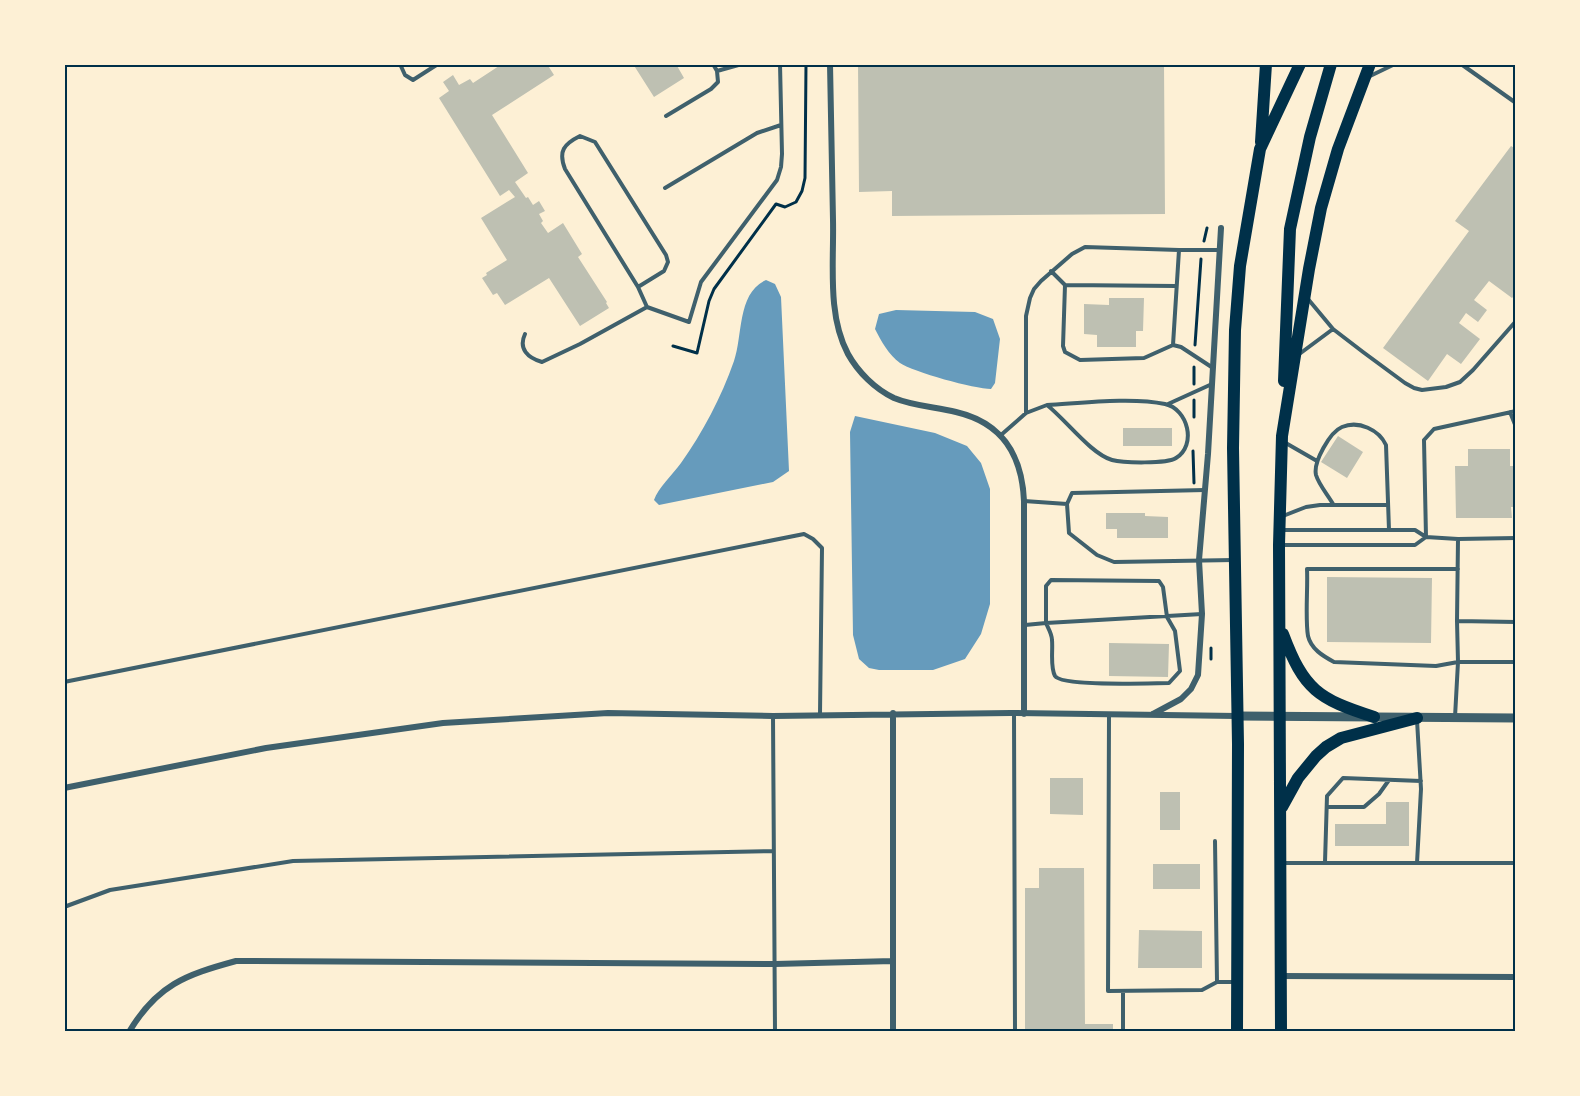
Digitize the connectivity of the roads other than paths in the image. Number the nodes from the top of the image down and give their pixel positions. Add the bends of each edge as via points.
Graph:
1 (400, 64) edge
2 (438, 64) edge
3 (713, 64) edge
4 (742, 64) edge
5 (780, 64) edge
6 (830, 64) edge
7 (1266, 64) edge
8 (1300, 64) edge
9 (1331, 64) edge
10 (1370, 64) edge
11 (1395, 64) edge
12 (1461, 64) edge
13 (717, 71) junction
14 (1365, 79) junction
15 (1515, 103) edge
16 (666, 116) dead end
17 (781, 124) junction
18 (1260, 149) junction
19 (665, 188) dead end
20 (1221, 228) dead end
21 (1179, 250) junction
22 (1220, 250) junction
23 (1052, 271) junction
24 (1065, 285) junction
25 (1176, 286) junction
26 (638, 287) junction
27 (1305, 295) junction
28 (647, 307) junction
29 (1515, 321) edge
30 (1333, 329) junction
31 (525, 334) dead end
32 (1173, 345) junction
33 (1295, 357) junction
34 (1213, 368) junction
35 (1212, 384) junction
36 (1168, 404) junction
37 (1047, 405) junction
38 (1513, 411) edge
39 (1026, 413) junction
40 (1515, 427) edge
41 (1001, 435) junction
42 (1282, 438) junction
43 (1317, 461) junction
44 (1205, 490) junction
45 (1024, 501) junction
46 (1067, 504) junction
47 (1333, 504) junction
48 (1388, 505) junction
49 (1280, 518) junction
50 (1389, 530) junction
51 (1280, 531) junction
52 (1426, 537) junction
53 (1515, 538) edge
54 (1458, 539) junction
55 (1279, 545) junction
56 (1235, 560) junction
57 (1199, 561) junction
58 (1458, 569) junction
59 (1202, 614) junction
60 (1167, 617) junction
61 (1457, 621) junction
62 (1515, 622) edge
63 (1046, 623) junction
64 (1024, 625) junction
65 (1280, 628) junction
66 (1458, 662) junction
67 (1515, 662) edge
68 (64, 682) edge
69 (893, 713) junction
70 (820, 714) junction
71 (1014, 714) junction
72 (1024, 714) junction
73 (1110, 715) junction
74 (1151, 715) junction
75 (773, 716) junction
76 (1238, 716) junction
77 (1280, 717) junction
78 (1374, 717) junction
79 (1417, 718) junction
80 (1455, 718) junction
81 (1515, 718) edge
82 (1389, 780) junction
83 (1421, 781) junction
84 (64, 788) edge
85 (1327, 807) junction
86 (1280, 811) junction
87 (1215, 841) dead end
88 (773, 850) junction
89 (1325, 862) junction
90 (1280, 863) junction
91 (1417, 863) junction
92 (1515, 863) edge
93 (64, 907) edge
94 (893, 961) junction
95 (775, 964) junction
96 (1280, 976) junction
97 (1515, 977) edge
98 (1237, 981) junction
99 (1217, 982) junction
100 (1123, 991) junction
101 (129, 1032) edge
102 (775, 1032) edge
103 (892, 1032) edge
104 (1016, 1032) edge
105 (1123, 1032) edge
106 (1237, 1032) edge
107 (1281, 1032) edge

1 - 2 lane via 405,75 413,80
3 - 13 lane
4 - 13 lane
5 - 17 lane
6 - 41 street via 835,303 842,343 862,374 894,398 972,417
7 - 18 highway
8 - 18 highway
9 - 42 highway via 1290,229
10 - 14 highway
11 - 14 lane
12 - 15 lane
13 - 16 lane via 718,82
14 - 27 highway via 1338,149
17 - 19 lane via 758,133
17 - 28 lane via 781,167 777,180 701,282 689,322
18 - 56 highway via 1240,266 1235,330
20 - 22 street
21 - 22 lane
21 - 23 lane via 1085,247
21 - 25 lane
22 - 34 street
23 - 24 lane
23 - 39 lane via 1034,289 1026,316
24 - 25 lane
24 - 32 lane via 1063,346 1074,358 1144,358
25 - 32 lane
26 - 26 lane via 561,159 563,149 580,135 595,142 666,255 664,271
26 - 28 lane
27 - 30 lane
27 - 33 highway
28 - 31 lane via 542,362 525,353 521,342
29 - 30 lane via 1460,382 1430,390 1405,383
30 - 33 lane
32 - 34 lane
33 - 42 highway
34 - 35 street
35 - 36 lane
35 - 44 street
36 - 37 lane via 1136,401
36 - 37 lane via 1181,413 1188,441 1175,459 1144,462 1112,460 1090,447
37 - 39 lane
38 - 40 lane
38 - 52 lane via 1434,429 1424,440
39 - 41 lane
41 - 45 street via 1020,466
42 - 43 lane
42 - 49 highway
43 - 47 lane via 1317,476
43 - 48 lane via 1342,427 1364,426 1376,432 1386,445
44 - 46 lane via 1072,493
44 - 57 street
45 - 46 lane
45 - 64 street
46 - 57 lane via 1069,533 1097,555 1114,562
47 - 48 lane
47 - 49 lane via 1306,507
48 - 50 lane
49 - 51 highway
50 - 51 lane
50 - 52 lane via 1415,530
51 - 55 highway
52 - 54 lane
52 - 55 lane via 1415,545
53 - 54 lane
54 - 58 lane
55 - 65 highway
56 - 57 lane
56 - 76 highway
57 - 59 street
58 - 61 lane
58 - 66 lane via 1307,569 1308,637 1322,656 1334,662 1436,666
59 - 60 lane
59 - 74 street via 1198,675 1181,699
60 - 63 lane
60 - 63 lane via 1159,581 1051,580 1046,586
60 - 63 lane via 1175,631 1180,671 1169,683 1125,685 1059,680 1055,676 1052,637
61 - 62 lane
61 - 66 lane
63 - 64 lane
64 - 72 street
65 - 77 highway
65 - 78 highway via 1297,668 1313,689
66 - 67 lane
66 - 80 lane
68 - 70 lane via 804,534 822,548
69 - 70 street
69 - 71 street
69 - 94 street
70 - 75 street
71 - 72 street
71 - 104 lane
72 - 73 street
73 - 74 street
73 - 100 lane via 1108,991
74 - 76 street
75 - 84 street via 608,713 443,723 266,748
75 - 88 lane
76 - 77 street
76 - 98 highway
77 - 78 street
77 - 86 highway
78 - 79 street
79 - 80 street
79 - 83 lane
79 - 86 highway via 1341,738 1326,747 1298,778
80 - 81 street
82 - 83 lane
82 - 85 lane via 1364,807
82 - 85 lane via 1343,778 1327,796
83 - 91 lane
85 - 89 lane
86 - 90 highway
87 - 99 lane
88 - 93 lane via 294,861 110,890
88 - 95 lane
89 - 90 lane
89 - 91 lane
90 - 96 highway
91 - 92 lane
94 - 95 street
94 - 103 street
95 - 101 street via 236,961 197,972 165,989 142,1010
95 - 102 lane
96 - 97 street
96 - 107 highway
98 - 99 lane
98 - 106 highway
99 - 100 lane via 1202,990
100 - 105 lane

